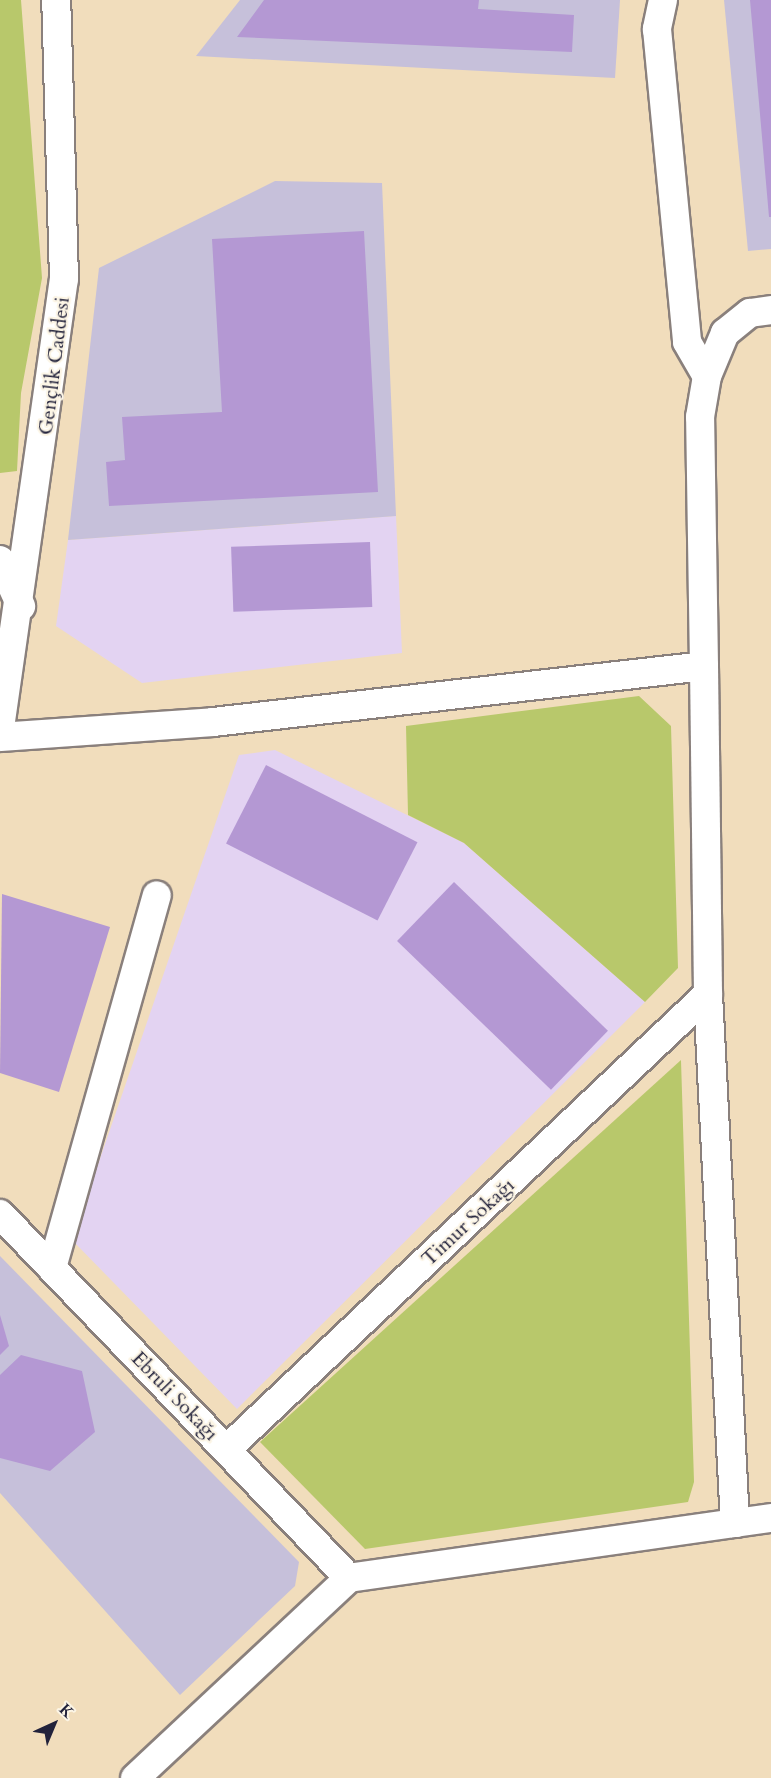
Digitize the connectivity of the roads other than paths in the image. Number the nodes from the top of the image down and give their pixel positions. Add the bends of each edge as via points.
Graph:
1 (56, 0) edge
2 (663, 0) edge
3 (771, 310) edge
4 (706, 376) junction
5 (0, 560) edge
6 (21, 606) junction
7 (704, 666) junction
8 (0, 728) edge
9 (0, 737) edge
10 (157, 895) dead end
11 (708, 994) junction
12 (0, 1214) edge
13 (52, 1268) junction
14 (227, 1449) junction
15 (771, 1518) edge
16 (735, 1523) junction
17 (349, 1578) junction
18 (135, 1778) edge

1 - 6 street, Gençlik Caddesi via 64,279
2 - 4 street via 657,29 687,342
3 - 4 street via 750,313 725,333
4 - 7 street via 700,417
5 - 6 street
6 - 8 street, Gençlik Caddesi
7 - 9 street via 213,722
7 - 11 street
10 - 13 street
11 - 14 street, Timur Sokağı
11 - 16 street
12 - 13 street, Ebruli Sokağı
13 - 14 street, Ebruli Sokağı
14 - 17 street, Ebruli Sokağı
15 - 16 street
16 - 17 street
17 - 18 street

